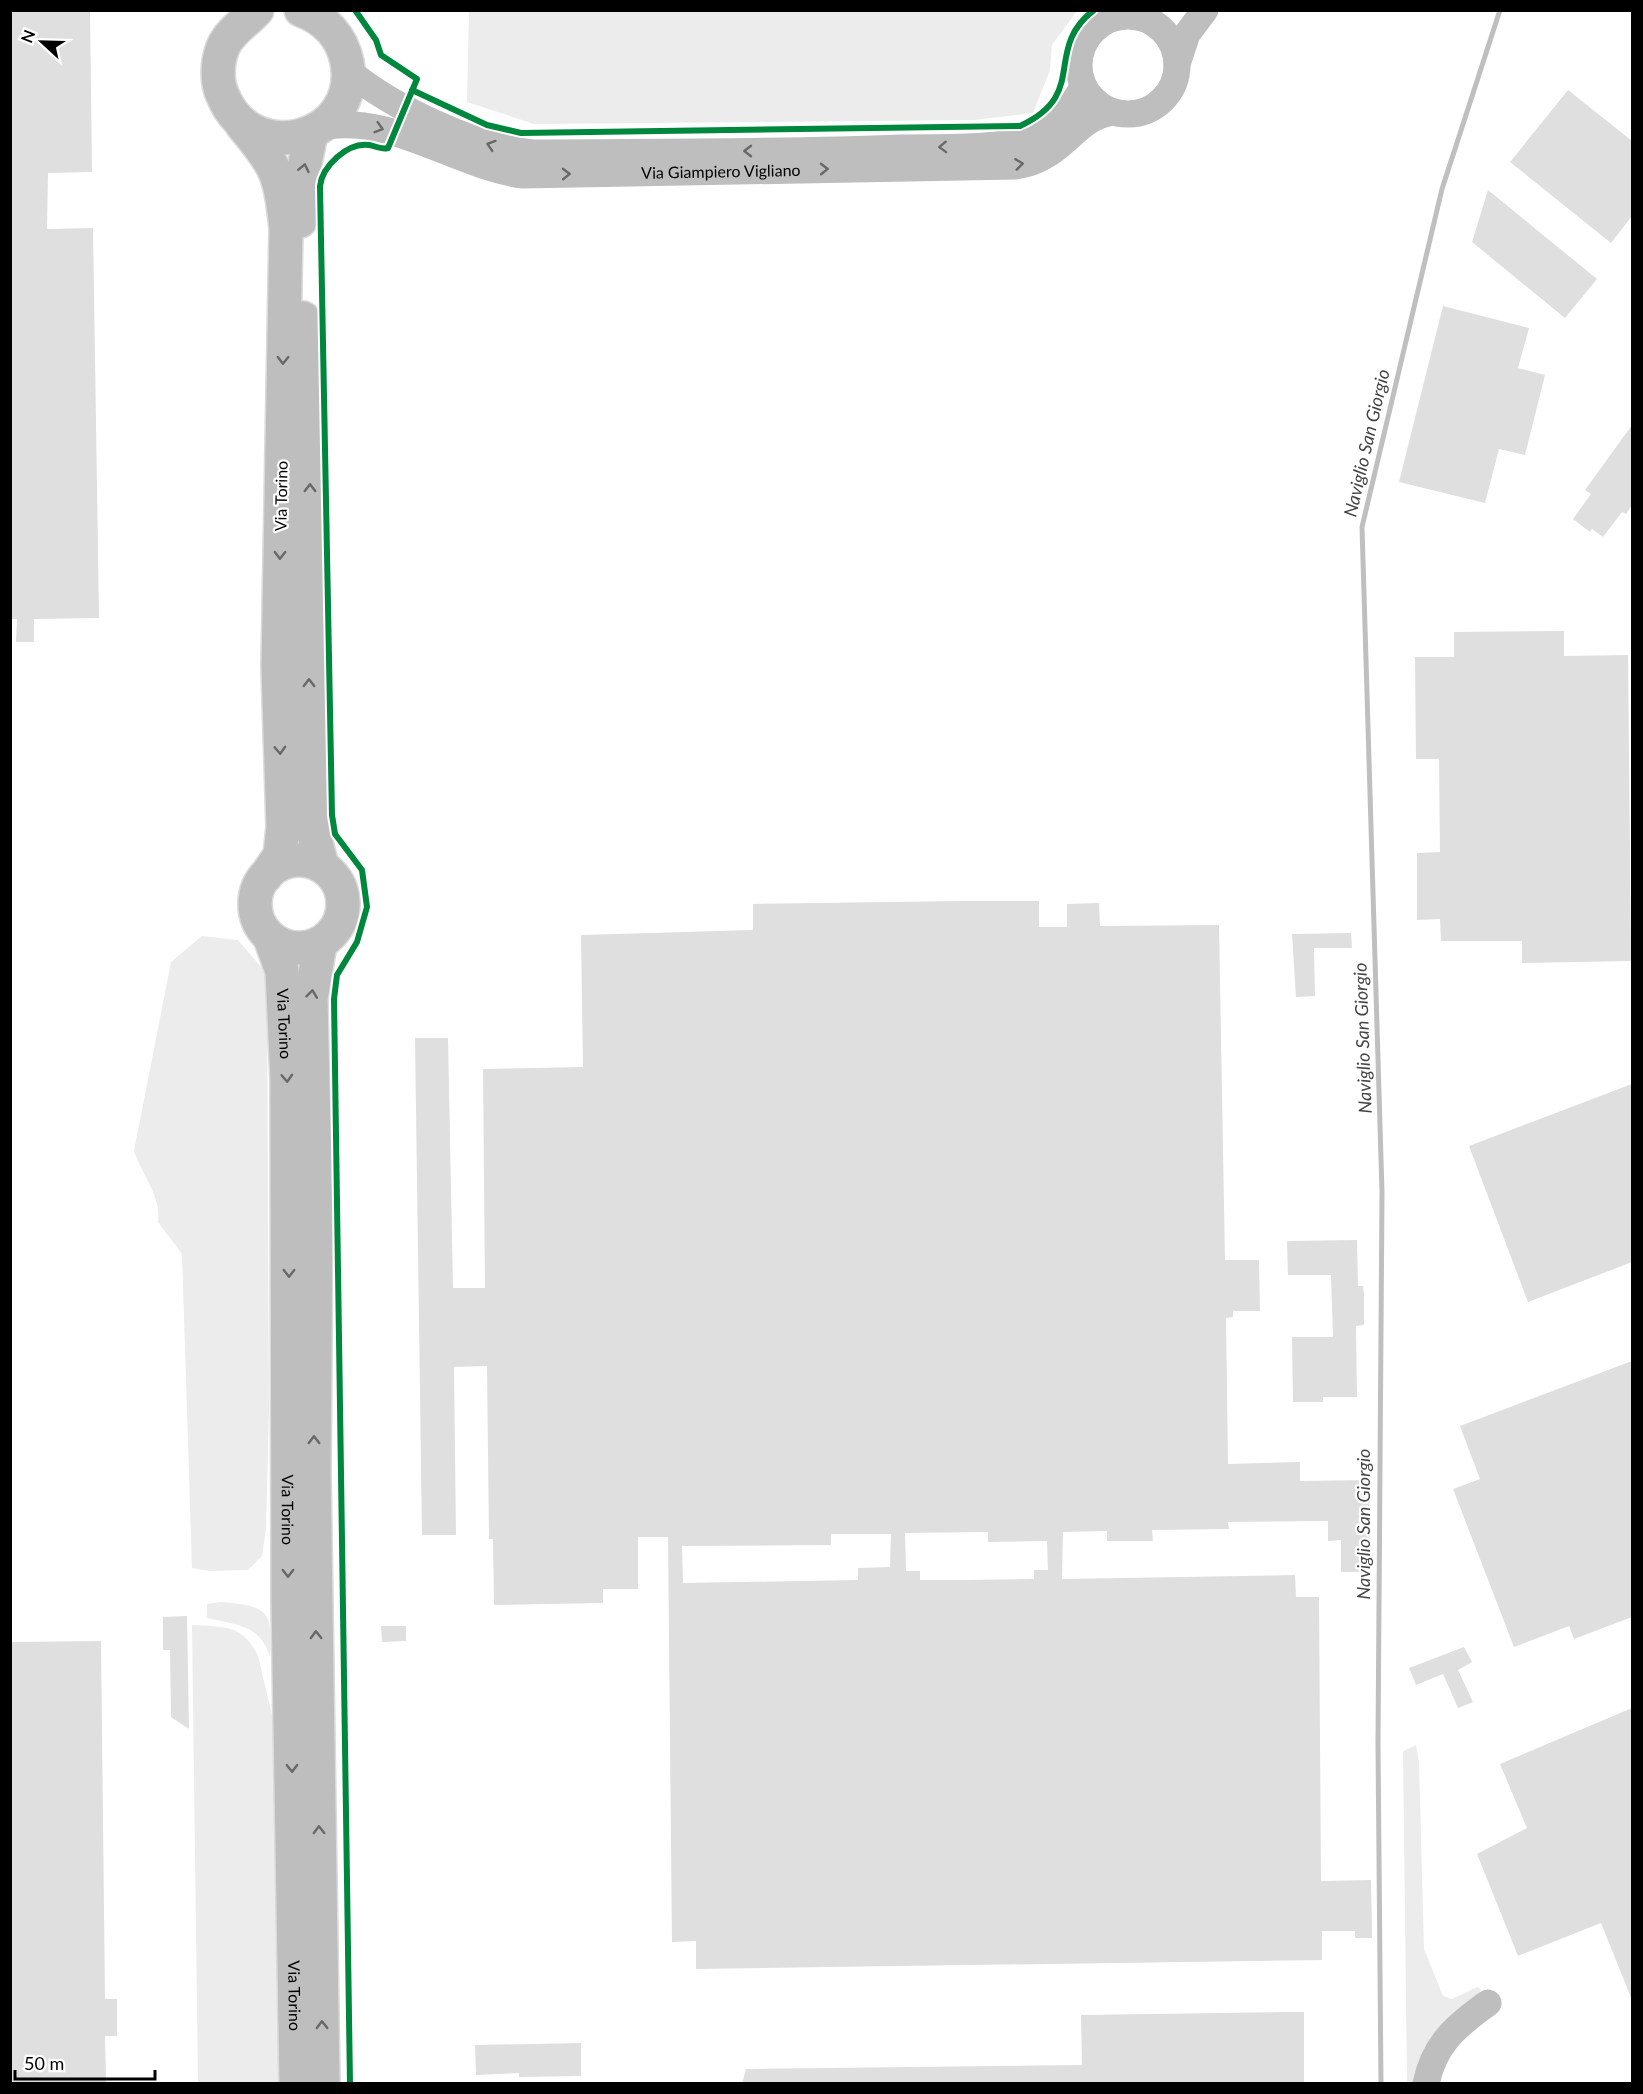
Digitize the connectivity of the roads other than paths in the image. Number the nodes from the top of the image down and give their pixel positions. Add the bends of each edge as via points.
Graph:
1 (1166, 10) edge
2 (1205, 10) edge
3 (258, 12) edge
4 (311, 13) edge
5 (1138, 16) junction
6 (1177, 64) junction
7 (348, 71) junction
8 (1083, 87) junction
9 (1113, 112) junction
10 (242, 125) junction
11 (316, 130) junction
12 (322, 866) junction
13 (266, 876) junction
14 (270, 938) junction
15 (320, 944) junction
16 (1489, 2012) dead end
17 (296, 2084) edge
18 (322, 2084) edge
19 (1426, 2084) edge

1 - 5 street
2 - 6 street via 1187,34
3 - 10 main road, Via Torino via 234,30 223,47 218,68 220,89 228,109
4 - 7 main road via 334,32
5 - 6 street via 1166,32
5 - 8 street via 1122,15 1094,28 1078,56
6 - 9 street via 1175,81 1167,96 1154,107 1138,114
8 -> 7 street, Via Giampiero Vigliano via 1068,111 1047,130 1006,143 840,151 533,153 492,146 446,127 388,100
7 - 11 main road via 340,105
8 - 9 street via 1092,100
11 -> 9 street, Via Giampiero Vigliano via 345,124 375,127 483,166 522,174 896,168 1027,164 1058,149 1088,120
10 - 11 main road via 275,139
10 -> 13 main road, Via Torino via 265,152 282,185 286,230 279,667 282,827 280,855
12 -> 11 main road, Via Torino via 311,823 309,413 300,280 300,189
12 - 13 main road via 292,861
12 - 15 main road via 339,886 343,908 334,932
13 - 14 main road via 255,904 258,920
14 - 15 main road via 296,949
14 -> 17 main road, Via Torino via 282,971 287,1080 288,1589
18 -> 15 main road, Via Torino via 311,999
16 - 19 street via 1462,2026 1442,2043 1430,2064

